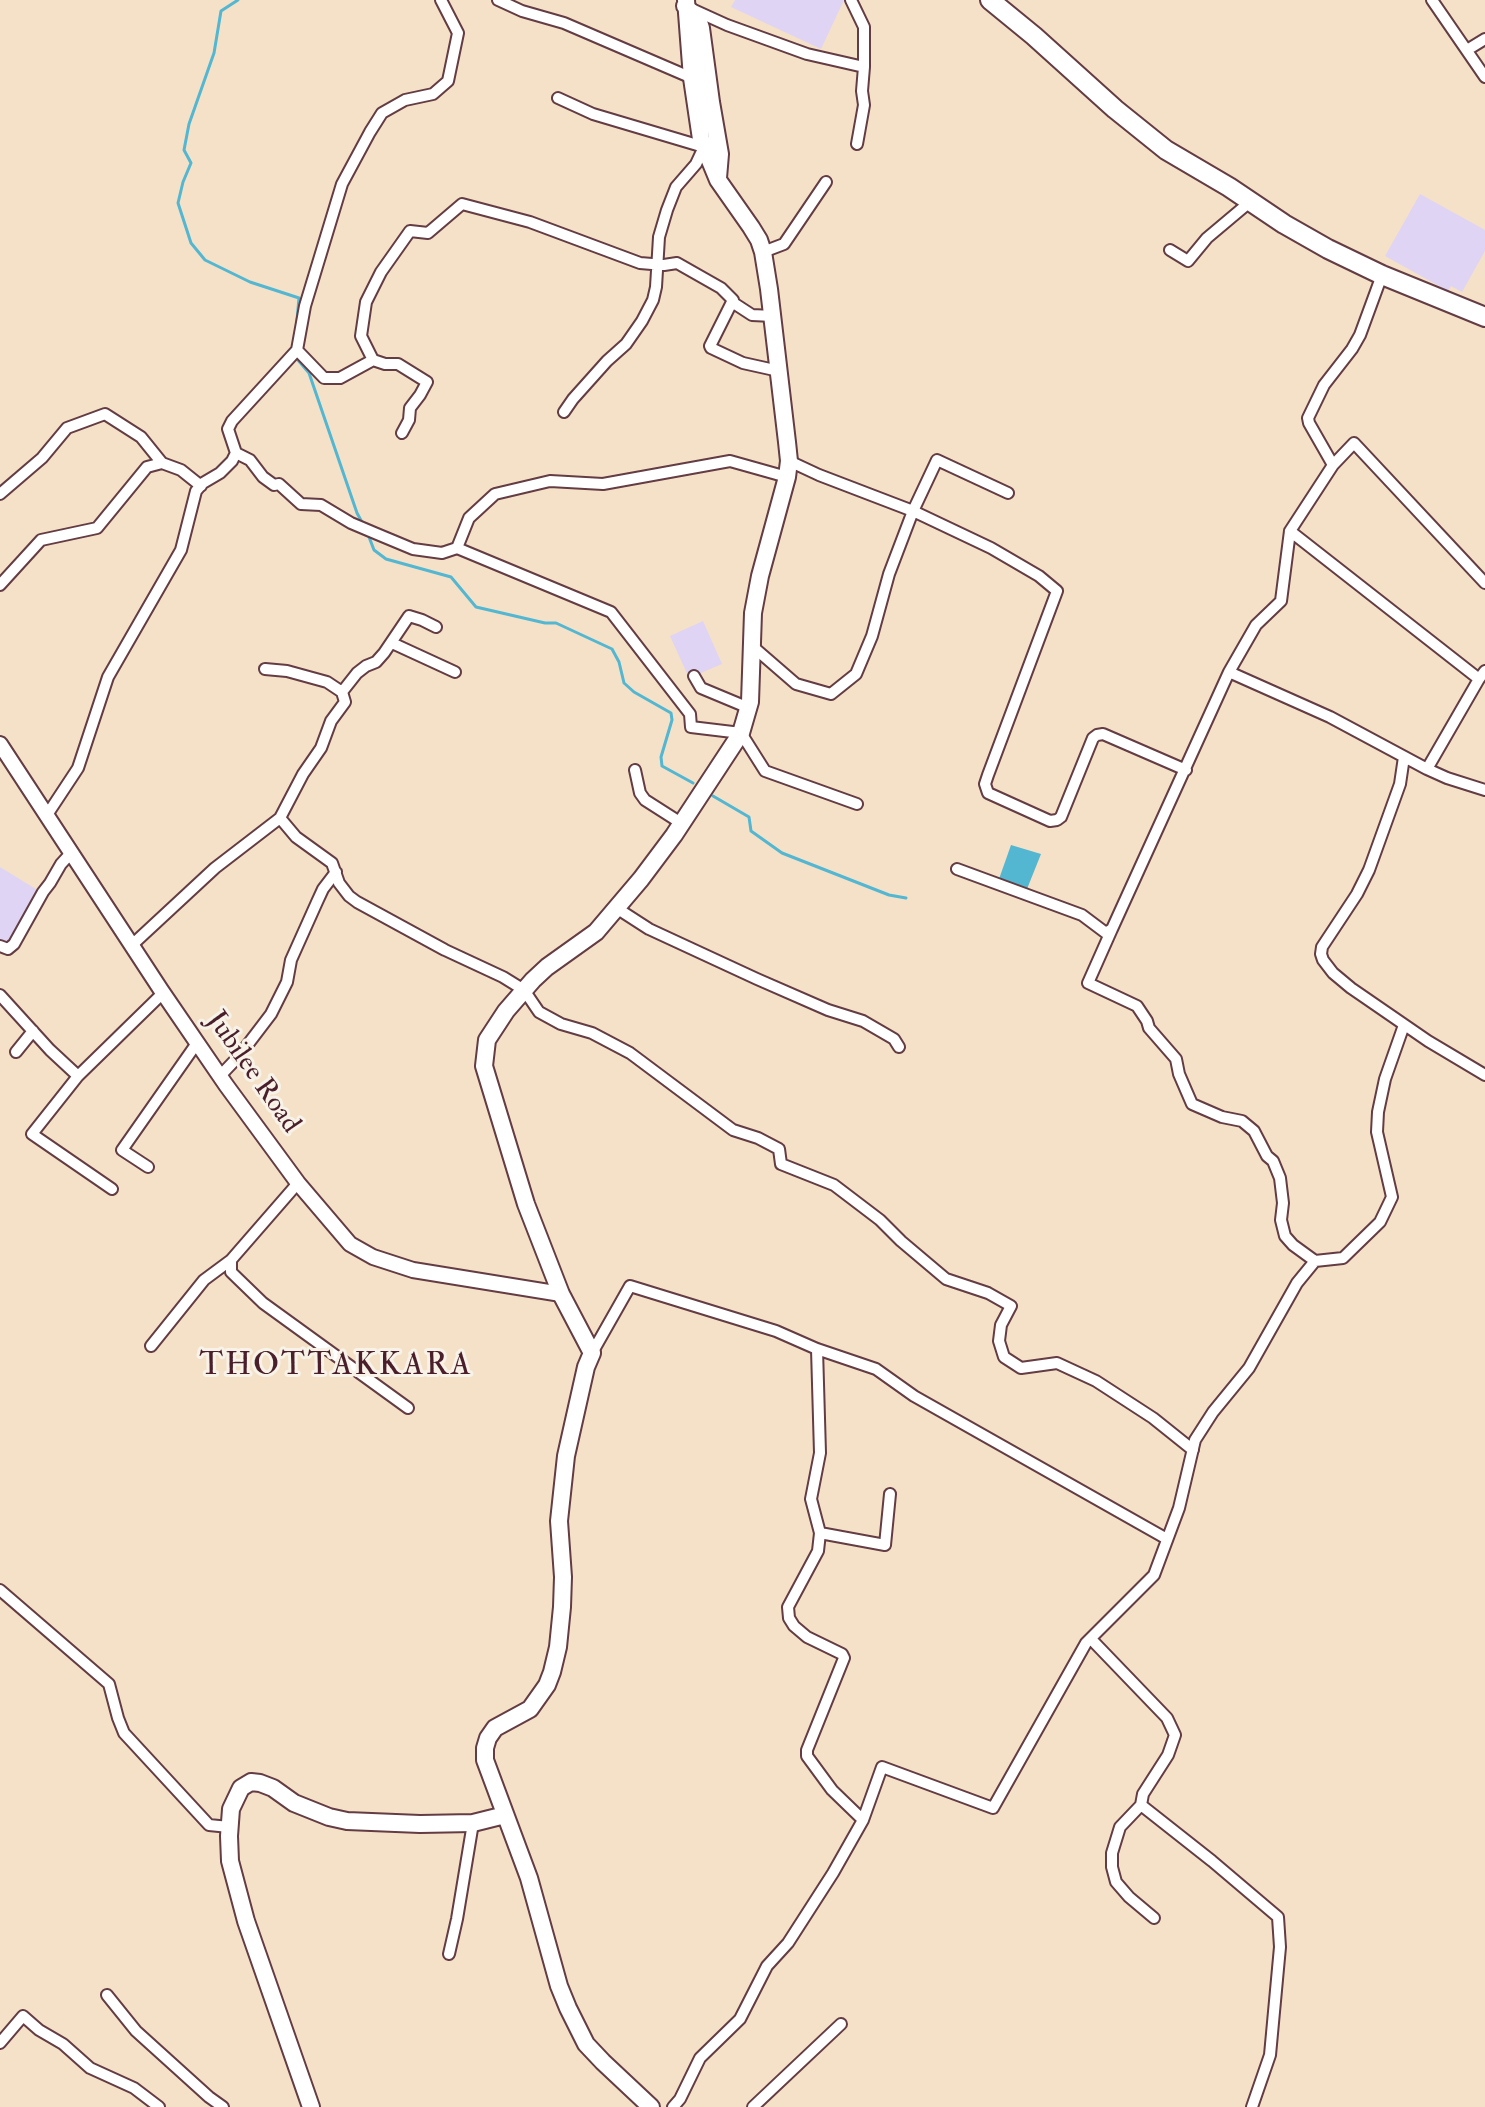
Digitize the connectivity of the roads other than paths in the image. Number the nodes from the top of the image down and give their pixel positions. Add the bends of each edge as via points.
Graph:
1 (441, 0) edge
2 (498, 0) edge
3 (851, 0) edge
4 (990, 0) edge
5 (1432, 0) edge
6 (686, 3) edge
7 (1485, 39) edge
8 (1467, 50) junction
9 (864, 67) junction
10 (1485, 77) edge
11 (692, 78) junction
12 (558, 98) dead end
13 (857, 144) dead end
14 (704, 147) junction
15 (718, 180) junction
16 (826, 182) dead end
17 (1251, 201) junction
18 (1170, 250) dead end
19 (763, 252) junction
20 (656, 264) junction
21 (1382, 275) junction
22 (732, 302) junction
23 (773, 316) junction
24 (1485, 317) edge
25 (297, 350) junction
26 (373, 360) junction
27 (779, 371) junction
28 (564, 412) dead end
29 (402, 433) dead end
30 (236, 453) junction
31 (162, 463) junction
32 (1333, 465) junction
33 (788, 469) junction
34 (201, 486) junction
35 (1008, 493) dead end
36 (0, 494) edge
37 (913, 511) junction
38 (1290, 531) junction
39 (457, 548) junction
40 (1485, 583) edge
41 (0, 585) edge
42 (436, 627) dead end
43 (392, 643) junction
44 (751, 645) junction
45 (265, 669) dead end
46 (455, 672) dead end
47 (1229, 672) junction
48 (1482, 675) edge
49 (694, 676) dead end
50 (342, 692) junction
51 (749, 708) junction
52 (741, 733) junction
53 (0, 744) edge
54 (1404, 757) junction
55 (1427, 769) junction
56 (635, 770) dead end
57 (1186, 770) junction
58 (1485, 790) edge
59 (857, 804) dead end
60 (47, 815) junction
61 (280, 818) junction
62 (681, 823) junction
63 (72, 852) junction
64 (957, 869) dead end
65 (336, 872) junction
66 (618, 909) junction
67 (1112, 929) junction
68 (132, 945) junction
69 (0, 946) edge
70 (524, 990) junction
71 (163, 993) junction
72 (0, 995) edge
73 (1404, 1025) junction
74 (33, 1031) junction
75 (197, 1043) junction
76 (899, 1047) dead end
77 (16, 1052) dead end
78 (1485, 1075) edge
79 (78, 1076) junction
80 (220, 1076) junction
81 (148, 1167) dead end
82 (298, 1183) junction
83 (112, 1189) dead end
84 (231, 1260) junction
85 (1315, 1261) junction
86 (561, 1294) junction
87 (151, 1346) dead end
88 (817, 1349) junction
89 (592, 1353) junction
90 (408, 1408) dead end
91 (1193, 1450) junction
92 (890, 1494) dead end
93 (820, 1533) junction
94 (1167, 1539) junction
95 (0, 1590) edge
96 (1091, 1639) junction
97 (1141, 1805) junction
98 (505, 1815) junction
99 (863, 1820) junction
100 (473, 1823) junction
101 (229, 1827) junction
102 (1154, 1918) dead end
103 (449, 1954) dead end
104 (107, 1995) dead end
105 (841, 2024) dead end
106 (0, 2043) edge
107 (159, 2107) edge
108 (223, 2107) edge
109 (311, 2107) edge
110 (651, 2107) edge
111 (673, 2107) edge
112 (753, 2107) edge
113 (1252, 2107) edge

1 - 25 street via 458,33 448,81 433,94 405,100 382,113 370,132 342,184
2 - 11 street
3 - 9 street via 864,27
4 - 17 highway via 1166,150
5 - 8 street
6 - 9 street via 727,25 807,54
6 - 11 main road
6 - 15 main road via 701,28 720,154
7 - 8 street
8 - 10 street
9 - 13 street
11 - 14 main road
12 - 14 street via 593,114
14 - 15 main road
14 - 20 street via 676,187
15 - 19 main road
16 - 19 street via 784,244
17 - 18 street via 1188,261
17 - 21 highway
19 - 23 main road
20 - 22 street via 677,263 721,288
20 - 26 street via 462,204 428,233 410,231 381,272 366,302 361,336
20 - 28 street via 653,300 642,321
21 - 24 highway
21 - 32 street via 1360,335 1308,418
22 - 23 street via 752,315
22 - 27 street via 711,348
23 - 27 main road
25 - 26 street via 324,378 340,378
25 - 30 street via 232,421 228,429
26 - 29 street via 398,364 427,382
27 - 33 main road
30 - 34 street
30 - 39 street via 301,504 321,505 413,549 442,553
31 - 34 street
31 - 36 street via 141,437 105,414 67,428
31 - 41 street via 147,467 97,528 41,540
32 - 38 street
32 - 40 street via 1354,443
33 - 37 street via 819,475
33 - 39 street via 730,461 603,484 550,481 495,494 469,518
33 - 44 main road via 756,596
34 - 60 street via 181,550 108,677 78,768
35 - 37 street via 937,460
37 - 44 street via 856,674 831,694 796,684
37 - 57 street via 991,548 1057,591 988,775 988,793 1057,820 1093,738 1103,734
38 - 47 street via 1281,601 1256,625
38 - 48 street
39 - 52 street via 611,612 690,714 691,727
42 - 43 street via 409,616
43 - 46 street
43 - 50 street
44 - 51 main road
45 - 50 street via 327,682
47 - 54 street
47 - 57 street
48 - 55 street
49 - 51 street via 701,688
50 - 61 street via 345,702
51 - 52 main road
52 - 59 street via 765,771
52 - 62 main road
53 - 60 main road, Jubilee Road
54 - 55 street
54 - 73 street via 1400,784 1369,870 1321,954 1333,973
55 - 58 street
56 - 62 street via 645,800
57 - 67 street
60 - 63 main road, Jubilee Road
61 - 65 street
61 - 68 street via 215,868
62 - 66 main road
63 - 68 main road, Jubilee Road
63 - 69 street via 14,944 8,949
64 - 67 street via 1082,915 1106,933
65 - 70 street via 349,896 371,910
65 - 80 street via 317,902 271,1014
66 - 70 main road
66 - 76 street via 689,948 863,1021
67 - 85 street via 1088,983 1137,1006 1176,1059 1192,1104 1242,1121 1254,1131 1280,1178 1285,1236
68 - 71 main road, Jubilee Road
70 - 86 main road via 487,1040 484,1066 526,1204
70 - 91 street via 539,1012 630,1053 733,1130 779,1149 781,1164 834,1185 946,1279 1011,1306 1001,1325 1004,1357 1021,1368 1057,1363 1096,1381
71 - 75 main road, Jubilee Road
71 - 79 street
72 - 74 street
73 - 78 street
73 - 85 street via 1378,1112 1377,1132 1392,1197 1380,1222 1343,1258
74 - 77 street
74 - 79 street
75 - 80 main road, Jubilee Road
75 - 81 street via 122,1150
79 - 83 street via 32,1134
80 - 82 main road, Jubilee Road
82 - 84 street
82 - 86 main road, Jubilee Road via 350,1244 373,1257 413,1270
84 - 87 street via 204,1280
84 - 90 street via 231,1272 263,1303
85 - 91 street
86 - 89 main road
88 - 89 street via 630,1286
88 - 93 street via 820,1453 811,1499
88 - 94 street via 876,1369 914,1396
89 - 98 main road via 566,1456 559,1521 562,1607 552,1672 530,1709 495,1728 485,1748
91 - 94 street
92 - 93 street via 885,1545
93 - 99 street via 818,1551 788,1607 789,1618 807,1637 844,1658 807,1756
94 - 96 street via 1154,1575
95 - 101 street via 109,1684 124,1733 209,1825
96 - 97 street via 1167,1718 1175,1735
96 - 99 street via 993,1808 882,1767
97 - 102 street via 1120,1827 1112,1867 1116,1882
97 - 113 street via 1278,1917 1270,2055
98 - 100 main road
98 - 110 main road via 575,2024 586,2044
99 - 111 street via 788,1943 767,1966 740,2019 700,2058
100 - 101 main road via 347,1821 251,1782 235,1796
100 - 103 street
101 - 109 main road via 238,1892
104 - 108 street via 136,2031
105 - 112 street
106 - 107 street via 23,2016 90,2068 134,2088

